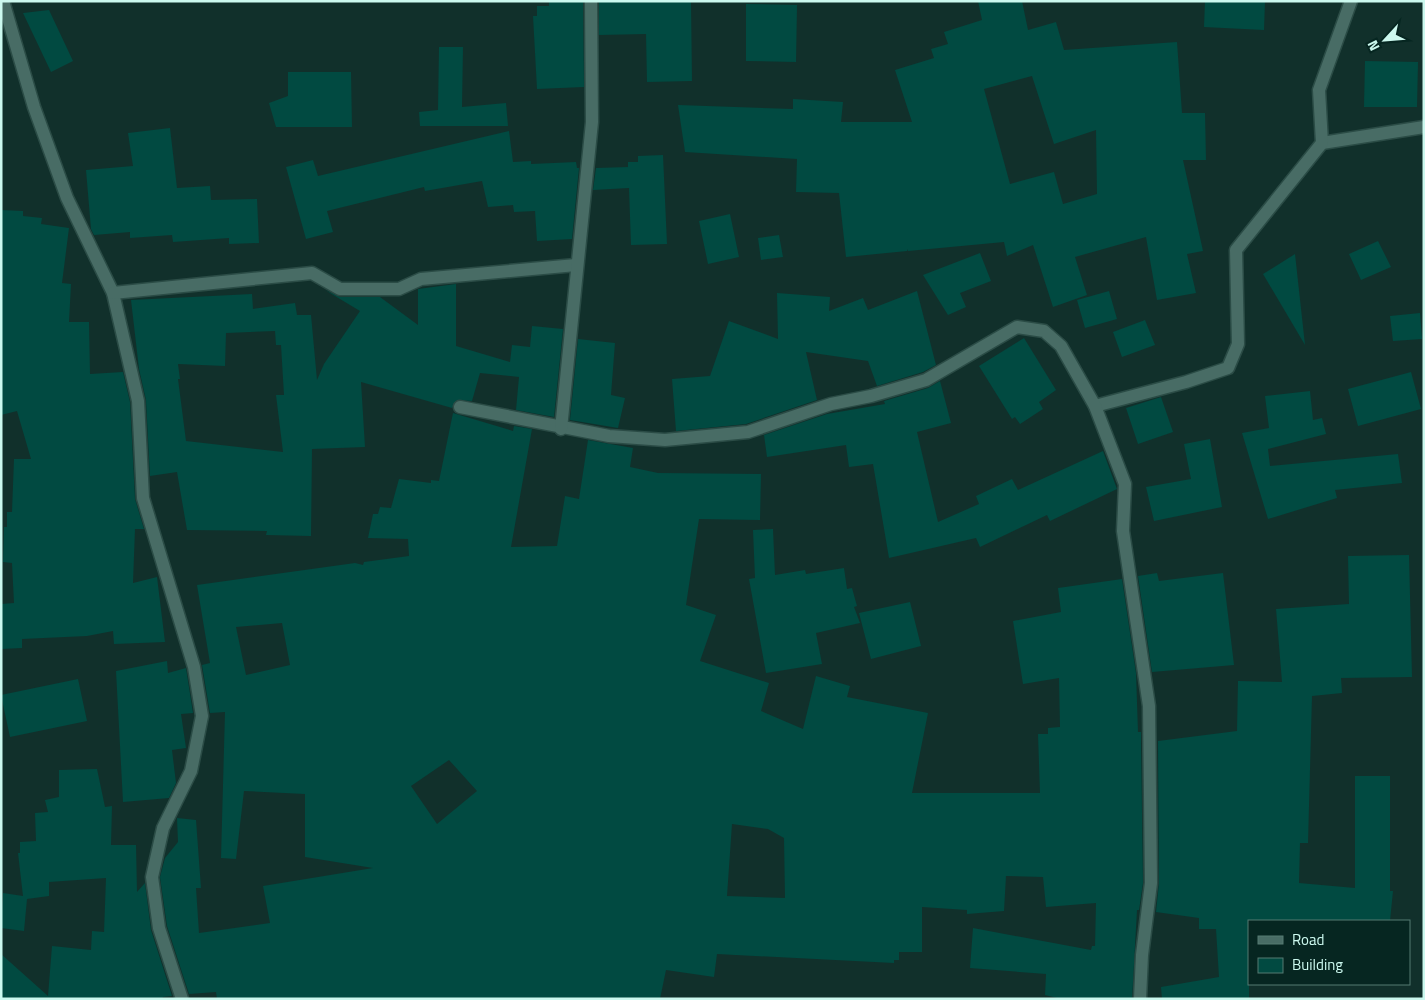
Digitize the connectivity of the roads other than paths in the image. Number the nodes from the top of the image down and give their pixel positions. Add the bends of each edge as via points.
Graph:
1 (3, 1) edge
2 (592, 1) edge
3 (1351, 1) edge
4 (1424, 127) edge
5 (1322, 143) junction
6 (576, 265) junction
7 (113, 293) junction
8 (1095, 406) junction
9 (460, 407) dead end
10 (561, 428) junction
11 (182, 999) edge
12 (1140, 999) edge

1 - 7 street via 34,107 67,198
2 - 6 street via 592,122
3 - 5 street via 1319,90
4 - 5 street
5 - 8 street via 1236,250 1238,344 1228,368
6 - 7 street via 421,279 399,289 340,289 312,273
6 - 10 street
7 - 11 street via 138,401 143,498 194,666 202,716 191,771 163,828 152,877 160,928
8 - 10 street via 1061,346 1044,331 1017,327 926,380 831,404 748,432 665,440
8 - 12 street via 1125,484 1123,531 1149,706 1151,883
9 - 10 street

